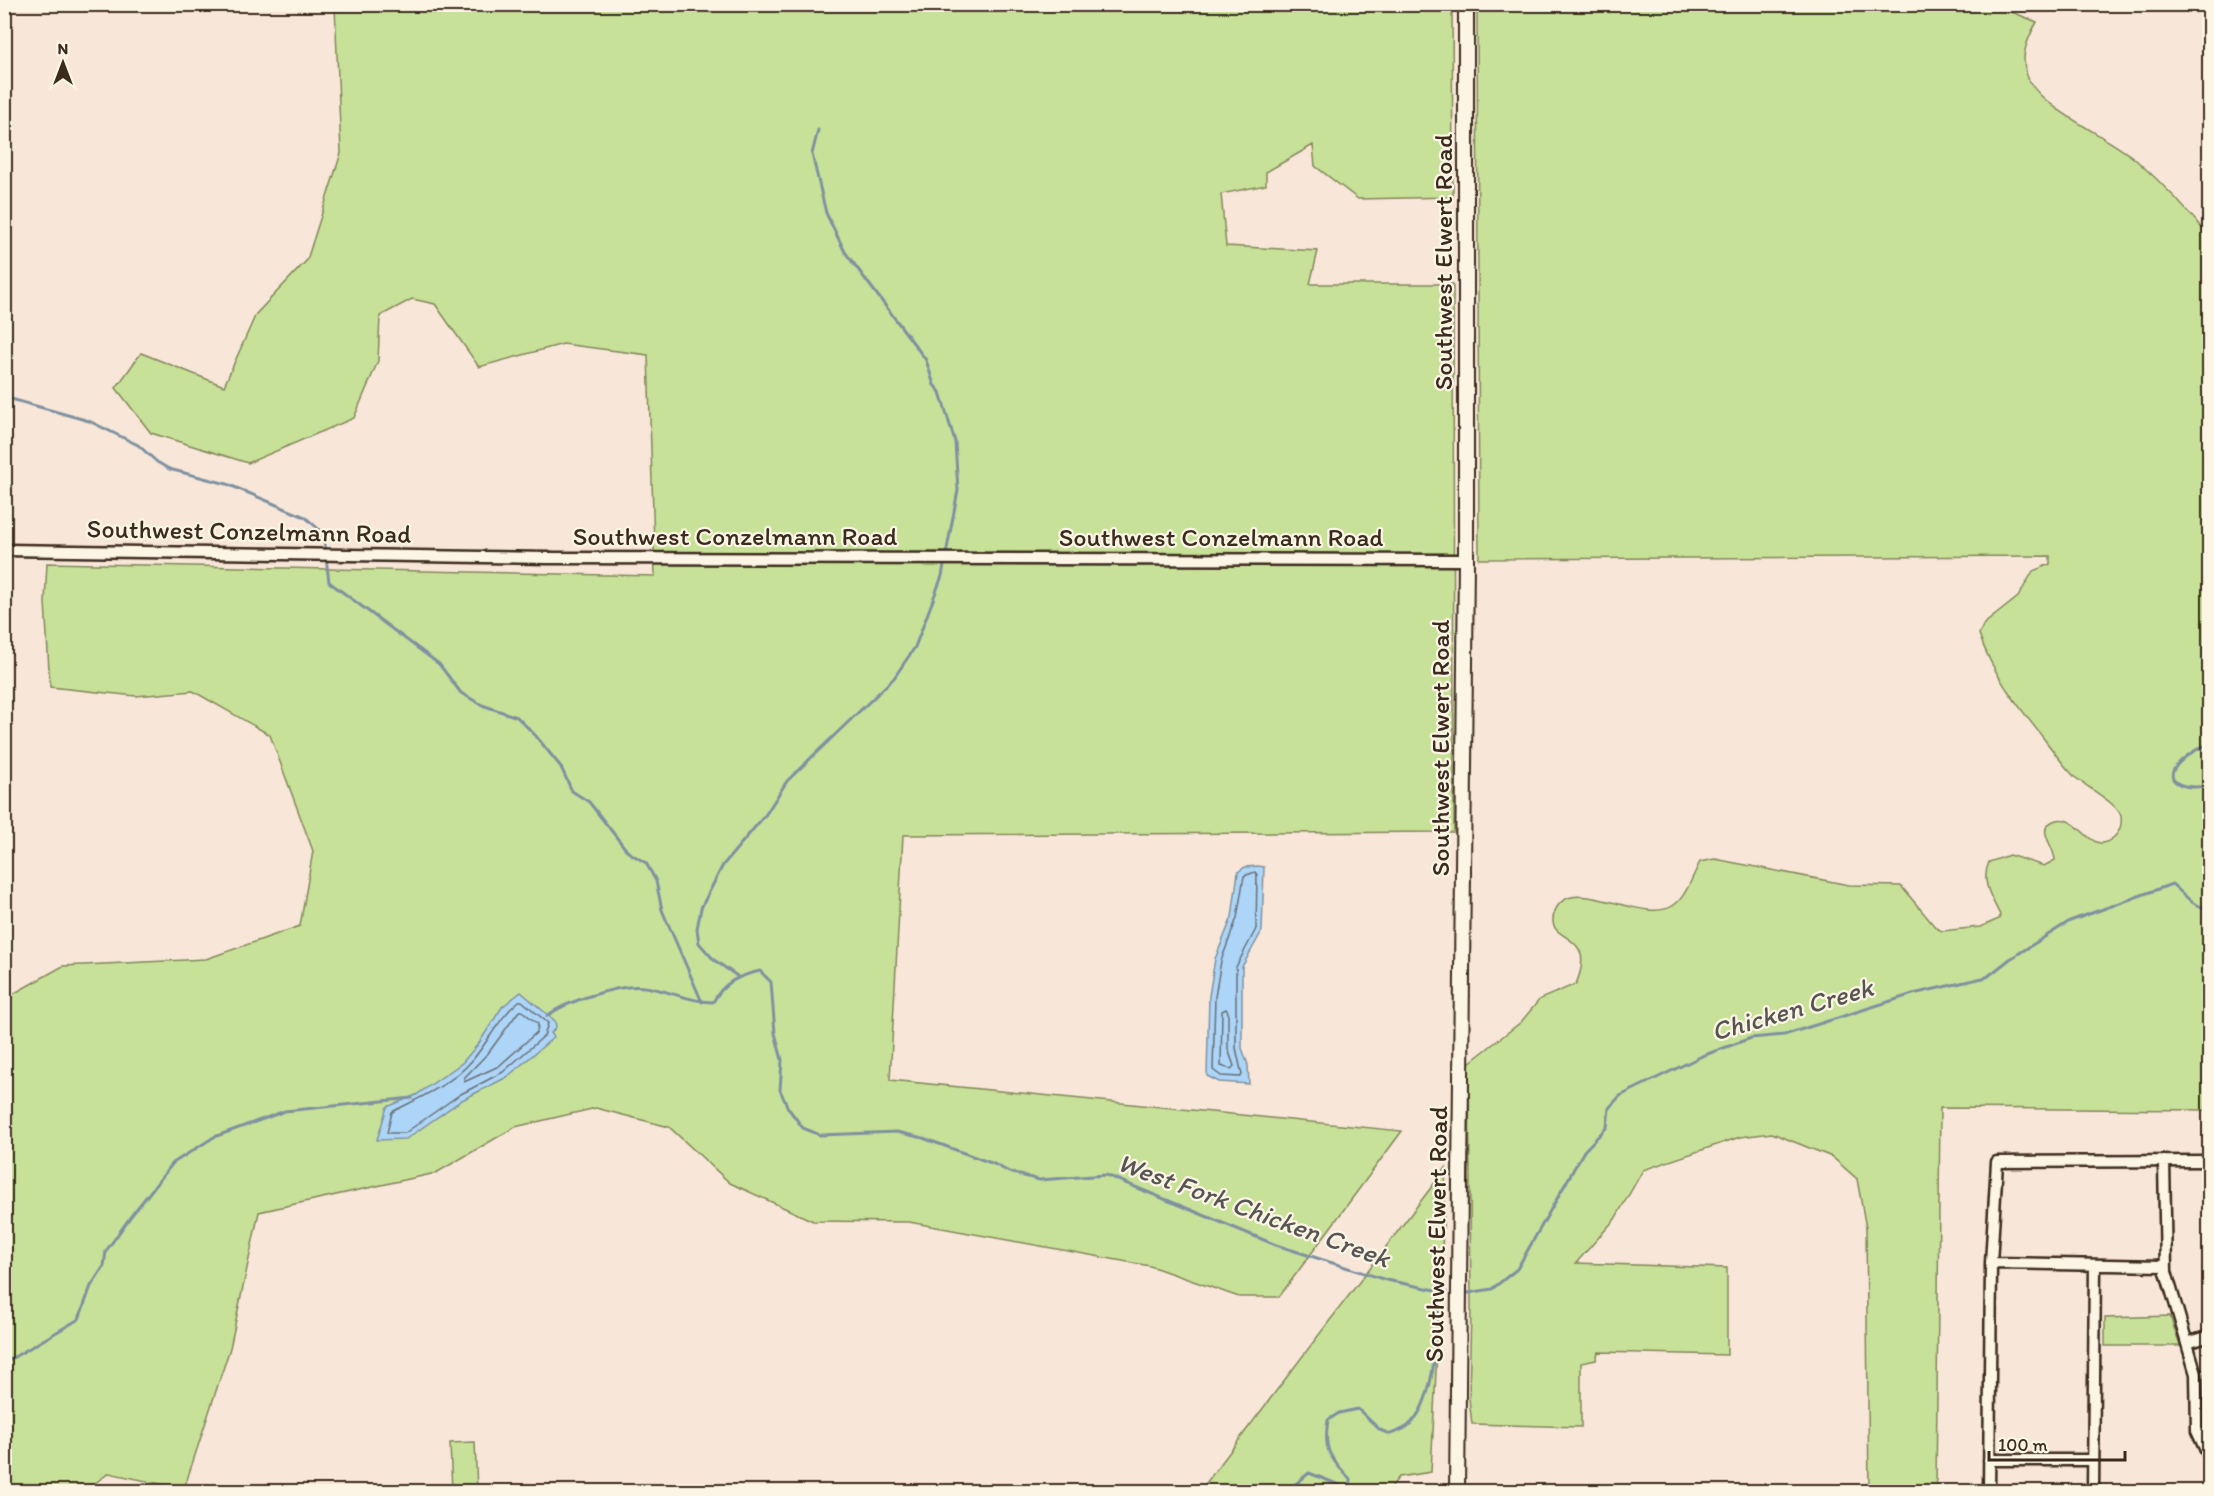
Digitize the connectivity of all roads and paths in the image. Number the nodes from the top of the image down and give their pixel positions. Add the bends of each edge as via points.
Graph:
1 (1466, 4) edge
2 (4, 550) edge
3 (1466, 560) junction
4 (2164, 1161) junction
5 (2210, 1161) edge
6 (1991, 1263) junction
7 (2095, 1265) junction
8 (2166, 1266) junction
9 (2210, 1336) edge
10 (2187, 1343) junction
11 (2210, 1459) edge
12 (1989, 1460) junction
13 (2093, 1460) junction
14 (1457, 1491) edge
15 (1989, 1491) edge
16 (2093, 1491) edge

1 - 3 main road, Southwest Elwert Road
2 - 3 street, Southwest Conzelmann Road via 547,558
3 - 14 main road, Southwest Elwert Road
4 - 5 street
4 - 6 street via 1997,1162
4 - 8 street
6 - 7 street
6 - 12 street
7 - 8 street
7 - 13 street
8 - 10 street
9 - 10 street
10 - 11 street via 2197,1381 2197,1431
12 - 13 street
12 - 15 street
13 - 16 street

